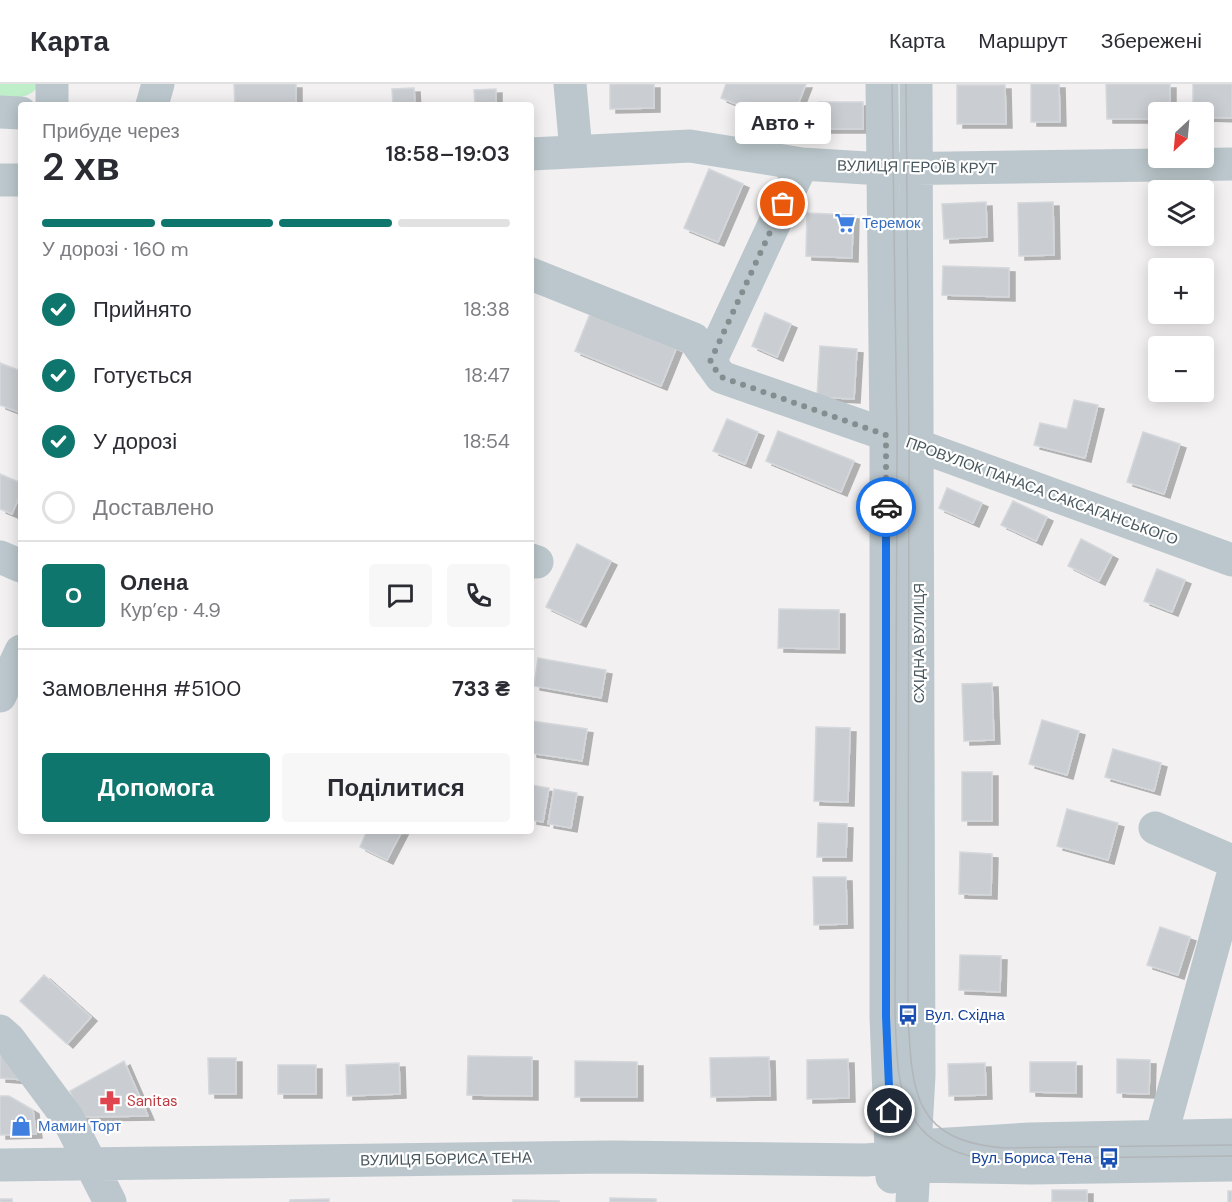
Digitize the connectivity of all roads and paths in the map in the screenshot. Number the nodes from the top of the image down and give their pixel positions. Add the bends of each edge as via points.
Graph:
1 (52, 84) edge
2 (158, 84) edge
3 (570, 84) edge
4 (882, 84) edge
5 (916, 84) edge
6 (52, 102) edge
7 (153, 102) edge
8 (0, 112) edge
9 (18, 112) edge
10 (576, 151) junction
11 (534, 154) edge
12 (802, 164) junction
13 (1232, 164) edge
14 (882, 170) junction
15 (916, 170) junction
16 (0, 180) edge
17 (18, 180) edge
18 (534, 275) edge
19 (710, 362) junction
20 (886, 435) junction
21 (919, 446) junction
22 (0, 557) edge
23 (1232, 560) edge
24 (18, 565) edge
25 (18, 657) edge
26 (0, 696) edge
27 (1155, 828) dead end
28 (1232, 861) edge
29 (1232, 878) edge
30 (0, 1031) edge
31 (1232, 1135) edge
32 (1161, 1137) junction
33 (907, 1157) junction
34 (92, 1163) junction
35 (0, 1165) edge
36 (1232, 1165) edge
37 (110, 1202) edge
38 (894, 1202) edge
39 (912, 1202) edge

1 - 6 street
2 - 7 street
3 - 10 street
4 - 14 street, СХІДНА ВУЛИЦЯ
5 - 15 street, СХІДНА ВУЛИЦЯ
8 - 9 street
10 - 11 street, ВУЛИЦЯ ГЕРОЇВ КРУТ
10 - 12 street, ВУЛИЦЯ ГЕРОЇВ КРУТ via 690,146
12 - 14 street, ВУЛИЦЯ ГЕРОЇВ КРУТ
12 - 19 street
13 - 15 street, ВУЛИЦЯ ГЕРОЇВ КРУТ
14 - 15 street, ВУЛИЦЯ ГЕРОЇВ КРУТ
14 - 20 street, СХІДНА ВУЛИЦЯ
15 - 21 street, СХІДНА ВУЛИЦЯ
16 - 17 street
18 - 19 street, ПРОВУЛОК ПАНАСА САКСАГАНСЬКОГО via 693,339
19 - 20 street, ПРОВУЛОК ПАНАСА САКСАГАНСЬКОГО via 721,377
20 - 21 street, ПРОВУЛОК ПАНАСА САКСАГАНСЬКОГО
20 - 33 street, СХІДНА ВУЛИЦЯ via 886,1016
21 - 23 street, ПРОВУЛОК ПАНАСА САКСАГАНСЬКОГО
21 - 33 street, СХІДНА ВУЛИЦЯ via 919,1075
22 - 24 street
25 - 26 street
27 - 28 street
29 - 32 street
30 - 34 street via 67,1118
31 - 32 street, ВУЛИЦЯ БОРИСА ТЕНА
32 - 33 street, ВУЛИЦЯ БОРИСА ТЕНА via 1030,1139
33 - 34 street, ВУЛИЦЯ БОРИСА ТЕНА
33 - 36 street, ВУЛИЦЯ БОРИСА ТЕНА via 1031,1168
33 - 38 street, СХІДНА ВУЛИЦЯ
33 - 39 street, СХІДНА ВУЛИЦЯ
34 - 35 street, ВУЛИЦЯ БОРИСА ТЕНА
34 - 37 street

